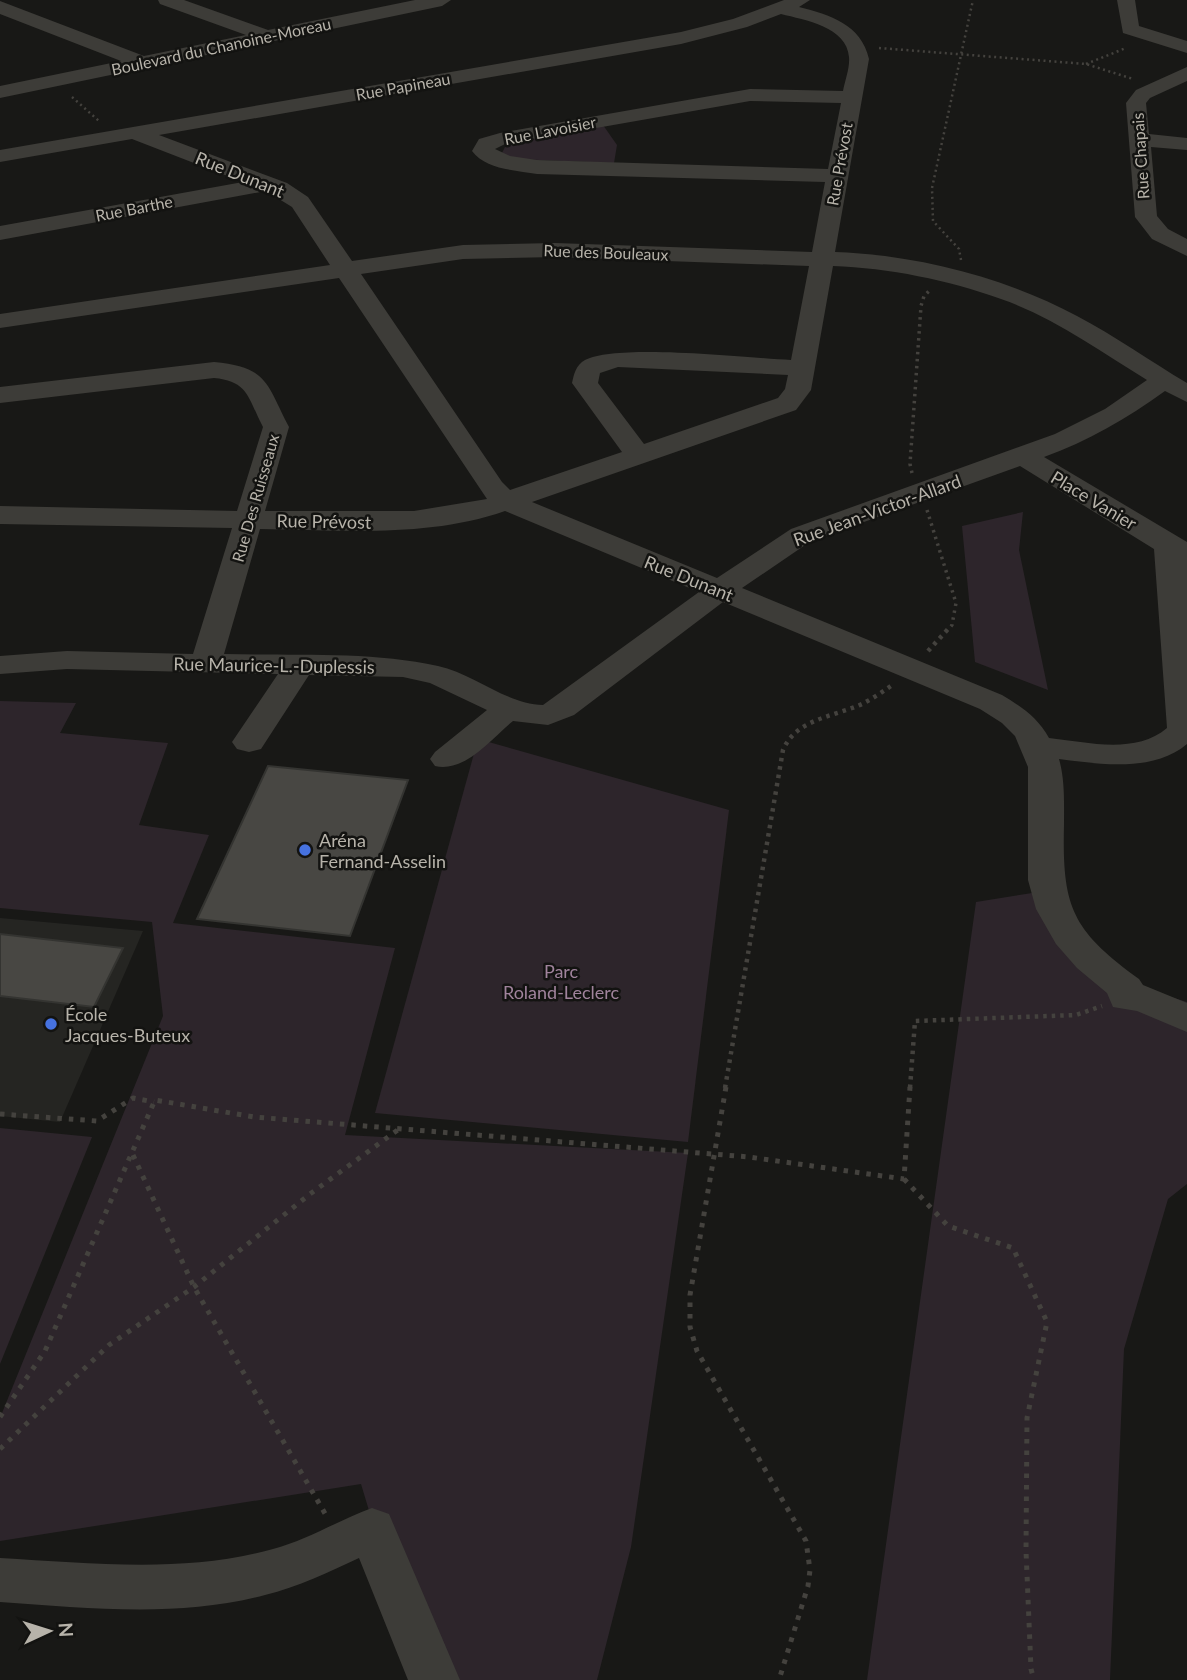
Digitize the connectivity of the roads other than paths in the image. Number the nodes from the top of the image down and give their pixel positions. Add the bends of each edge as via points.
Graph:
1 (167, 0) edge
2 (390, 0) edge
3 (442, 0) edge
4 (802, 0) edge
5 (1126, 0) edge
6 (0, 7) edge
7 (410, 7) junction
8 (781, 8) junction
9 (267, 36) junction
10 (1187, 47) edge
11 (142, 62) junction
12 (1187, 74) edge
13 (0, 92) edge
14 (851, 97) junction
15 (135, 133) junction
16 (1139, 141) junction
17 (1187, 144) edge
18 (0, 156) edge
19 (837, 176) junction
20 (268, 184) junction
21 (0, 233) edge
22 (1187, 249) edge
23 (822, 259) junction
24 (346, 269) junction
25 (0, 321) edge
26 (801, 368) junction
27 (1175, 387) edge
28 (0, 395) edge
29 (638, 455) junction
30 (1023, 456) junction
31 (505, 501) junction
32 (0, 515) edge
33 (248, 520) junction
34 (1177, 548) edge
35 (720, 590) junction
36 (3, 663) edge
37 (206, 663) junction
38 (300, 665) junction
39 (524, 712) junction
40 (1185, 728) edge
41 (249, 742) dead end
42 (1041, 747) junction
43 (447, 759) dead end
44 (1187, 1019) edge
45 (0, 1580) edge
46 (434, 1680) edge

1 - 9 street
2 - 7 street
3 - 7 street, Boulevard du Chanoine-Moreau
4 - 8 street, Rue Papineau
5 - 10 street via 1129,27
6 - 11 street
7 - 9 street, Boulevard du Chanoine-Moreau
8 - 14 street, Rue Prévost via 834,25 851,37 859,59
8 - 15 street, Rue Papineau via 681,38
9 - 11 street, Boulevard du Chanoine-Moreau
11 - 13 street, Boulevard du Chanoine-Moreau
12 - 16 street, Rue Chapais via 1136,100
14 - 19 street, Rue Prévost
14 - 19 street, Rue Lavoisier via 777,94 727,98 500,139 486,144 483,151 504,162 544,167
15 - 18 street, Rue Papineau
15 - 20 street, Rue Dunant
16 - 17 street
16 - 22 street, Rue Chapais via 1146,217 1160,234
19 - 23 street, Rue Prévost
20 - 21 street, Rue Barthe
20 - 24 street, Rue Dunant via 288,192 305,207
23 - 24 street, Rue des Bouleaux via 503,251 434,255
23 - 26 street, Rue Prévost
23 - 27 street, Rue des Bouleaux via 894,265 1011,294 1049,311
24 - 25 street, Rue des Bouleaux
24 - 31 street, Rue Dunant
26 - 29 street, Rue Prévost via 796,395 781,407
26 - 29 street via 630,359 595,365 588,370 585,383
27 - 30 street, Rue Jean-Victor-Allard
28 - 33 street, Rue Des Ruisseaux via 214,370 247,376 276,427
29 - 31 street, Rue Prévost
30 - 34 street, Place Vanier
30 - 35 street, Rue Jean-Victor-Allard via 801,535
31 - 33 street, Rue Prévost via 468,513 393,522
31 - 35 street, Rue Dunant
32 - 33 street, Rue Prévost
33 - 37 street, Rue Des Ruisseaux
34 - 40 street, Place Vanier via 1170,553
35 - 39 street, Rue Jean-Victor-Allard via 563,708
35 - 42 street, Rue Dunant via 1004,709 1023,722
36 - 37 street, Rue Maurice-L.-Duplessis
37 - 38 street, Rue Maurice-L.-Duplessis
38 - 39 street, Rue Maurice-L.-Duplessis via 417,670
38 - 41 street
39 - 43 street, Rue Jean-Victor-Allard
40 - 42 street, Place Vanier via 1161,747 1139,752
42 - 44 street via 1046,879 1074,941 1126,988 1126,998 1142,998
45 - 46 street via 175,1588 265,1574 355,1536

